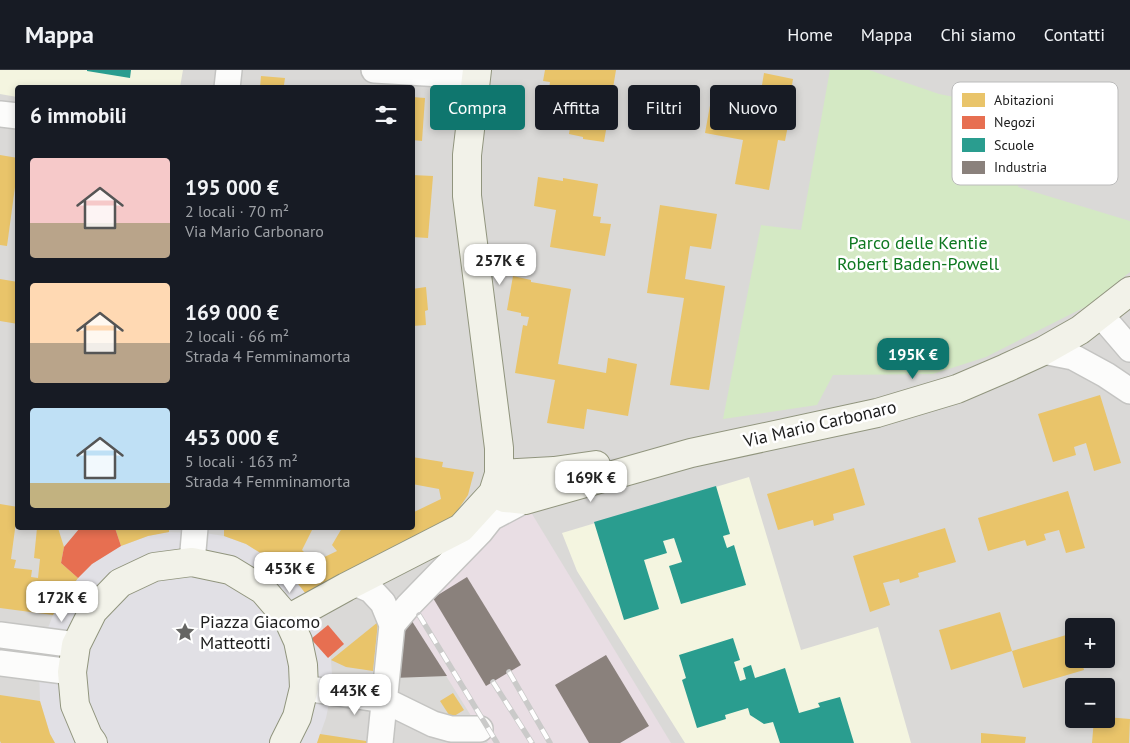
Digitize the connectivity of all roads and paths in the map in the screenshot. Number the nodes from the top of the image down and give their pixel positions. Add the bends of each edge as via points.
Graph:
1 (228, 70) edge
2 (374, 70) edge
3 (476, 73) edge
4 (227, 85) edge
5 (0, 114) edge
6 (15, 116) edge
7 (1130, 291) edge
8 (1100, 314) junction
9 (1130, 349) edge
10 (1044, 351) junction
11 (1130, 391) edge
12 (691, 453) junction
13 (494, 495) junction
14 (194, 530) edge
15 (192, 562) junction
16 (354, 583) junction
17 (288, 619) junction
18 (392, 625) junction
19 (0, 636) edge
20 (76, 645) junction
21 (0, 663) edge
22 (72, 672) junction
23 (304, 688) junction
24 (384, 700) junction
25 (480, 729) dead end
26 (93, 743) edge
27 (284, 743) edge
28 (380, 743) edge

1 - 4 street
2 - 3 street
3 - 13 street via 467,155 467,196 499,448
5 - 6 street
7 - 8 street, Via Mario Carbonaro
8 - 9 street
8 - 10 street, Via Mario Carbonaro
10 - 11 street via 1073,357
10 - 12 street, Via Mario Carbonaro via 957,389 877,413
12 - 13 street via 554,471
12 - 13 street via 525,500
13 - 16 street via 461,528
13 - 18 street via 473,539
14 - 15 street
15 - 17 street via 230,570 255,584
15 - 20 street via 154,566 120,583 93,611
16 - 17 street
16 - 18 street via 371,590 383,604
17 - 23 street via 304,665
18 - 24 street
19 - 20 street
20 - 22 street
21 - 22 street
22 - 26 street via 75,705
23 - 24 street
23 - 27 street via 297,717
24 - 25 street via 433,724 451,729
24 - 28 street

